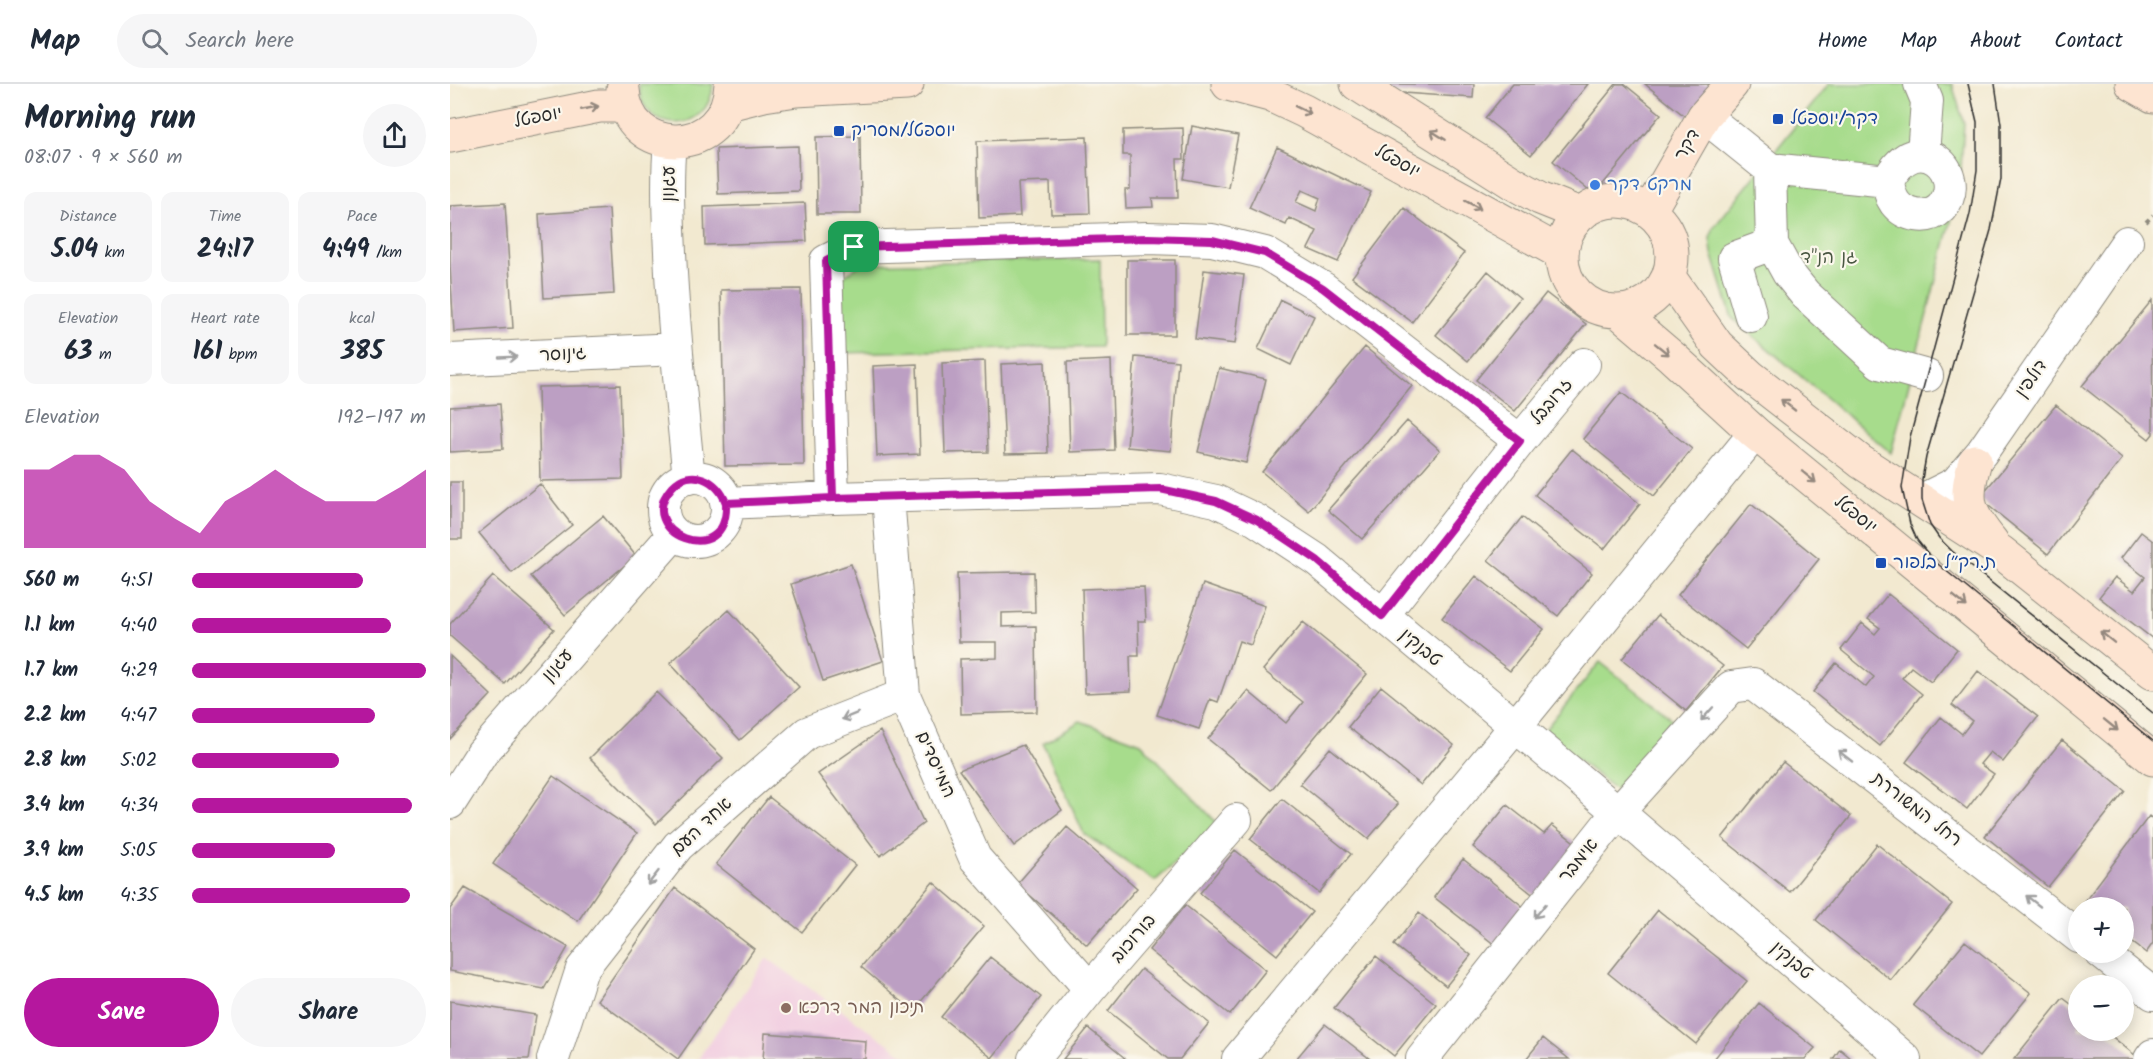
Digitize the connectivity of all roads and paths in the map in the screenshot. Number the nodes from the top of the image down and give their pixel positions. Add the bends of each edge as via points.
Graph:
1 (594, 84) edge
2 (907, 84) edge
3 (1228, 84) edge
4 (1357, 84) edge
5 (1732, 84) edge
6 (1920, 84) edge
7 (2132, 84) edge
8 (730, 94) edge
9 (625, 96) edge
10 (2153, 96) edge
11 (450, 114) edge
12 (1704, 116) junction
13 (450, 136) edge
14 (670, 141) junction
15 (1923, 154) junction
16 (1770, 169) junction
17 (1888, 181) junction
18 (1650, 210) junction
19 (1580, 214) junction
20 (2127, 242) dead end
21 (1772, 244) junction
22 (1562, 253) junction
23 (1669, 277) junction
24 (1618, 311) junction
25 (1751, 316) dead end
26 (676, 350) junction
27 (450, 360) edge
28 (1584, 364) dead end
29 (1927, 376) dead end
30 (1755, 433) junction
31 (1520, 441) junction
32 (1975, 461) junction
33 (689, 478) junction
34 (888, 497) junction
35 (833, 498) junction
36 (1922, 500) junction
37 (726, 503) junction
38 (674, 534) junction
39 (2001, 552) junction
40 (1382, 616) junction
41 (2153, 674) edge
42 (1753, 684) joint
43 (904, 695) junction
44 (1515, 727) junction
45 (2153, 759) edge
46 (450, 803) edge
47 (1618, 812) junction
48 (1236, 820) dead end
49 (2068, 928) edge
50 (2114, 963) edge
51 (1090, 989) junction
52 (2153, 994) edge
53 (2153, 1055) edge
54 (553, 1059) edge
55 (1034, 1059) edge
56 (1238, 1059) edge
57 (1422, 1059) edge
58 (1905, 1059) edge
59 (2150, 1059) edge

1 - 11 street, יוספטל
2 - 8 street
3 -> 22 street, יוספטל via 1270,95 1304,111
19 -> 4 street via 1513,183
5 - 12 street, דקר
6 - 15 street via 1927,101
7 - 10 street
8 - 14 street via 719,122 706,133 690,140
13 -> 9 street, יוספטל via 615,106
9 - 14 street via 640,127
12 - 16 street
12 - 18 street, דקר
14 - 26 street, עגנון via 669,227
15 - 17 street via 1900,162
15 - 17 street via 1936,159 1948,177 1947,199 1940,209 1919,216 1907,212 1896,204
16 - 17 street
16 - 21 street
18 - 19 street via 1622,200 1600,204
18 - 23 street via 1668,234 1672,248
19 - 22 street via 1570,225
20 - 32 street, דולפין
21 - 25 street via 1734,258
21 - 29 street via 1805,294 1880,363
22 - 24 street via 1567,279 1583,300 1600,309
23 - 24 street via 1654,298
36 -> 23 street via 1861,462 1750,376 1717,345
24 -> 30 street, יוספטל
27 -> 26 street, גינוסר
26 - 33 street, עגנון
28 - 31 street, זרובבל
30 - 44 street
30 -> 45 street, יוספטל
31 - 35 street, זרובבל via 1323,288 1265,253 1212,240 1148,238 854,247 826,261
31 - 40 street, זרובבל
32 - 36 street, דולפין via 1956,483
32 - 39 street via 1967,500 1977,524
33 - 37 street via 709,480
33 - 38 street via 671,488 663,506 663,516
34 - 35 street, טבנקין
34 - 40 street, טבנקין via 1160,489 1216,501 1257,520 1317,560
34 - 43 street, המייסדים
35 - 37 street, טבנקין
36 - 39 street
37 - 38 street via 724,522 711,537 692,541
38 - 46 street, עגנון via 482,753
41 -> 39 street
40 - 44 street, טבנקין
42 -> 47 street, אימבר via 1731,687
49 -> 42 street, רחל המשוררת
43 - 51 street, המייסדים via 975,858
43 -> 54 street, אחד העם via 807,733 678,846 582,969
44 - 47 street, טבנקין
44 - 56 street
47 -> 57 street, אימבר
47 - 58 street, טבנקין
48 - 51 street, בורוכוב
50 - 52 street
51 - 55 street, בורוכוב
53 - 59 street

